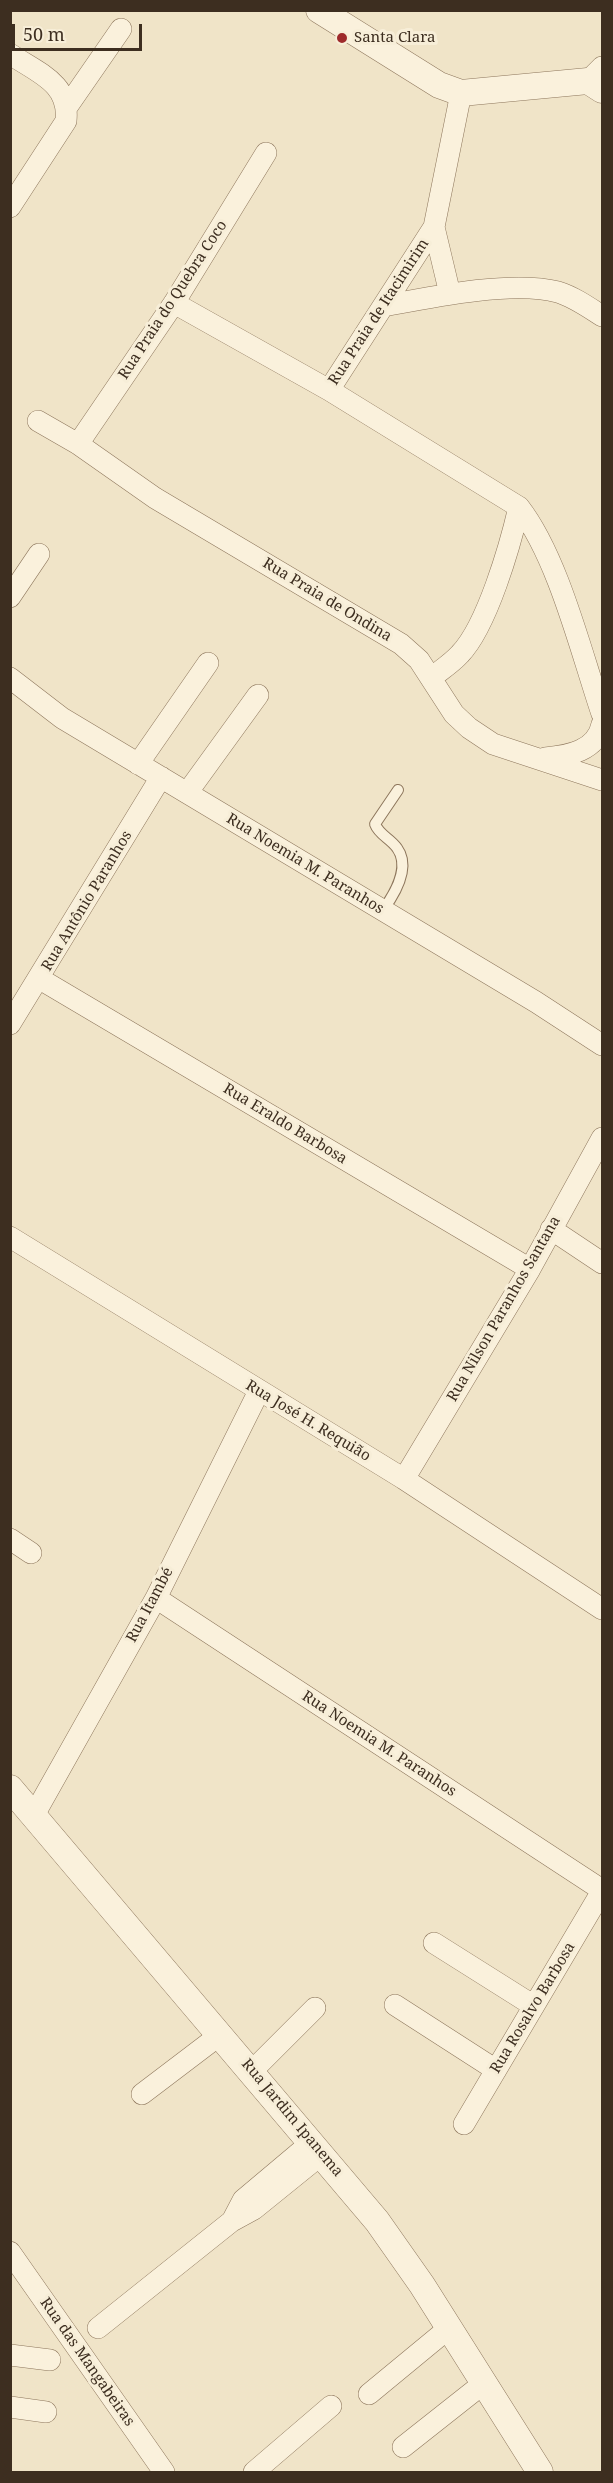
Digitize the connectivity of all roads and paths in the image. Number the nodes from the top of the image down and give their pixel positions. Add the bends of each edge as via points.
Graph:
1 (319, 10) edge
2 (121, 29) dead end
3 (10, 54) edge
4 (598, 79) edge
5 (461, 93) junction
6 (67, 107) junction
7 (266, 153) dead end
8 (10, 207) edge
9 (434, 227) junction
10 (450, 294) junction
11 (174, 303) junction
12 (384, 306) junction
13 (603, 316) edge
14 (329, 390) junction
15 (38, 421) dead end
16 (78, 444) junction
17 (519, 507) junction
18 (39, 554) dead end
19 (10, 597) edge
20 (208, 663) dead end
21 (10, 678) edge
22 (431, 678) junction
23 (258, 695) dead end
24 (603, 714) edge
25 (603, 724) edge
26 (541, 758) junction
27 (138, 764) junction
28 (161, 777) junction
29 (603, 780) edge
30 (398, 790) dead end
31 (187, 793) junction
32 (383, 910) junction
33 (40, 979) junction
34 (10, 1024) edge
35 (603, 1045) edge
36 (603, 1138) edge
37 (551, 1229) junction
38 (10, 1237) edge
39 (603, 1263) edge
40 (530, 1269) junction
41 (259, 1391) junction
42 (404, 1479) junction
43 (10, 1539) edge
44 (31, 1553) dead end
45 (156, 1598) junction
46 (603, 1609) edge
47 (10, 1788) edge
48 (34, 1815) junction
49 (603, 1891) edge
50 (434, 1944) dead end
51 (395, 2005) dead end
52 (534, 2006) junction
53 (315, 2008) dead end
54 (221, 2034) junction
55 (496, 2070) junction
56 (252, 2071) junction
57 (142, 2094) dead end
58 (464, 2124) dead end
59 (317, 2148) junction
60 (10, 2252) edge
61 (99, 2328) dead end
62 (449, 2328) junction
63 (10, 2355) edge
64 (50, 2360) dead end
65 (484, 2383) junction
66 (369, 2394) dead end
67 (331, 2406) dead end
68 (10, 2407) edge
69 (46, 2412) dead end
70 (403, 2447) dead end
71 (164, 2472) edge
72 (254, 2472) edge
73 (540, 2472) edge

1 - 5 street via 429,79
2 - 6 street
3 - 6 street via 56,85
4 - 5 street
5 - 9 street, Rua Praia de Itacimirim
6 - 8 street via 66,121
7 - 11 street, Rua Praia do Quebra Coco
9 - 10 street
9 - 12 street, Rua Praia de Itacimirim
10 - 12 street
10 - 13 street via 546,290 561,293
11 - 14 street
11 - 16 street, Rua Praia do Quebra Coco
12 - 14 street, Rua Praia de Itacimirim
14 - 17 street
15 - 16 street, Rua Praia de Ondina
16 - 22 street, Rua Praia de Ondina via 154,498 401,644
17 - 22 street via 508,555 475,631 461,654
17 - 24 street via 532,524 552,568
18 - 19 street
20 - 27 street
21 - 27 street, Rua Noemia M. Paranhos via 62,718
22 - 26 street, Rua Praia de Ondina via 454,714 469,729 494,744
23 - 31 street
25 - 26 street via 594,741 584,749
26 - 29 street, Rua Praia de Ondina
27 - 28 street, Rua Noemia M. Paranhos
28 - 31 street, Rua Noemia M. Paranhos
28 - 33 street, Rua Antônio Paranhos
30 - 32 lane via 375,824 377,831 399,850 401,859 396,892
31 - 32 street, Rua Noemia M. Paranhos
32 - 35 street, Rua Noemia M. Paranhos
33 - 34 street, Rua Antônio Paranhos
33 - 40 street, Rua Eraldo Barbosa
36 - 37 street, Rua Nilson Paranhos Santana
37 - 39 street
37 - 40 street, Rua Nilson Paranhos Santana
38 - 41 street, Rua José H. Requião
40 - 42 street, Rua Nilson Paranhos Santana
41 - 42 street, Rua José H. Requião
41 - 45 street, Rua Itambé
42 - 46 street, Rua José H. Requião
43 - 44 street
45 - 48 street, Rua Itambé
45 - 49 street, Rua Noemia M. Paranhos
47 - 48 street, Rua Jardim Ipanema
48 - 54 street, Rua Jardim Ipanema
49 - 52 street, Rua Rosalvo Barbosa
50 - 52 street
51 - 55 street
52 - 55 street, Rua Rosalvo Barbosa
53 - 56 street
54 - 56 street, Rua Jardim Ipanema
54 - 57 street
55 - 58 street, Rua Rosalvo Barbosa
56 - 59 street, Rua Jardim Ipanema
59 - 61 street via 243,2200 232,2221
59 - 62 street, Rua Jardim Ipanema via 377,2221
60 - 71 street, Rua das Mangabeiras
62 - 65 street, Rua Jardim Ipanema
62 - 66 street
63 - 64 street
65 - 70 street
65 - 73 street, Rua Jardim Ipanema
67 - 72 street
68 - 69 street

